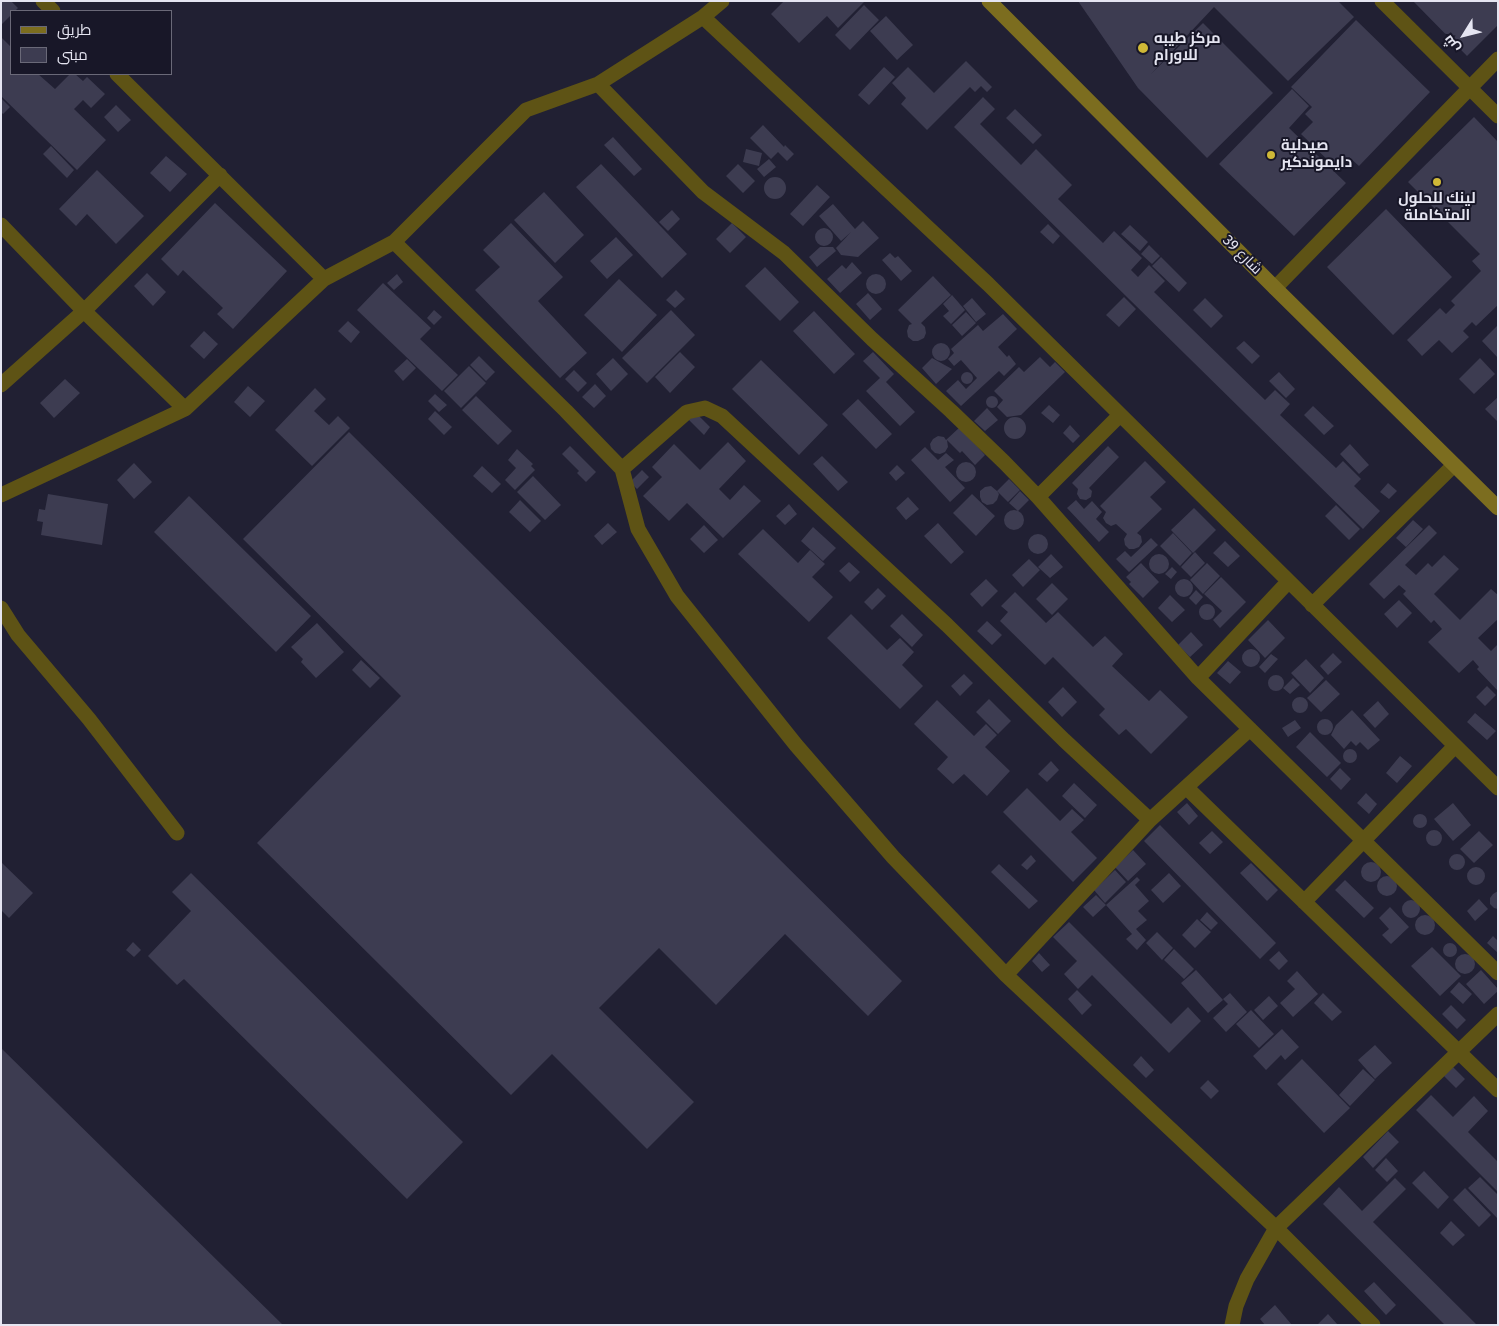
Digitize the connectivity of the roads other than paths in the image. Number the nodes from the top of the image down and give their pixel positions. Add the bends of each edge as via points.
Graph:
1 (43, 1) edge
2 (722, 1) edge
3 (989, 1) edge
4 (1382, 1) edge
5 (52, 10) edge
6 (703, 17) junction
7 (1498, 59) edge
8 (118, 75) edge
9 (598, 84) junction
10 (1469, 87) junction
11 (1498, 116) edge
12 (220, 175) junction
13 (1, 225) edge
14 (394, 242) junction
15 (324, 279) junction
16 (1275, 288) junction
17 (84, 311) junction
18 (1, 385) edge
19 (185, 409) junction
20 (1120, 415) junction
21 (1454, 465) junction
22 (622, 469) junction
23 (1, 495) edge
24 (1038, 497) junction
25 (1498, 508) edge
26 (1288, 582) junction
27 (1312, 605) junction
28 (1, 608) edge
29 (1198, 678) junction
30 (1250, 729) junction
31 (1454, 747) junction
32 (1187, 788) junction
33 (1498, 788) edge
34 (1150, 820) junction
35 (177, 833) dead end
36 (1364, 841) junction
37 (1304, 902) junction
38 (1498, 973) edge
39 (1006, 975) junction
40 (1498, 1014) edge
41 (1458, 1052) junction
42 (1498, 1090) edge
43 (1276, 1228) junction
44 (1232, 1325) edge
45 (1373, 1325) edge

1 - 5 street
2 - 6 street
3 - 16 street, شارع 39
4 - 10 street
6 - 9 street
6 - 20 street via 988,284
7 - 10 street
8 - 12 street
9 - 14 street via 526,110
9 - 24 street via 704,192 784,253
10 - 11 street
10 - 16 street
12 - 15 street
12 - 17 street
13 - 17 street
14 - 15 street
14 - 22 street
15 - 19 street
16 - 21 street, شارع 39
17 - 18 street
17 - 19 street
19 - 23 street
20 - 24 street
20 - 26 street
21 - 25 street, شارع 39
21 - 27 street
22 - 34 street via 687,412 705,408 722,416
22 - 39 street via 638,529 677,596 796,745 893,857
24 - 29 street
26 - 27 street
26 - 29 street
27 - 31 street
28 - 35 street via 18,635 89,719
29 - 30 street
30 - 32 street
30 - 36 street
31 - 33 street
31 - 36 street
32 - 34 street
32 - 37 street
34 - 39 street
36 - 37 street
36 - 38 street
37 - 41 street
39 - 43 street
40 - 41 street
41 - 42 street
41 - 43 street
43 - 44 street via 1247,1279
43 - 45 street

